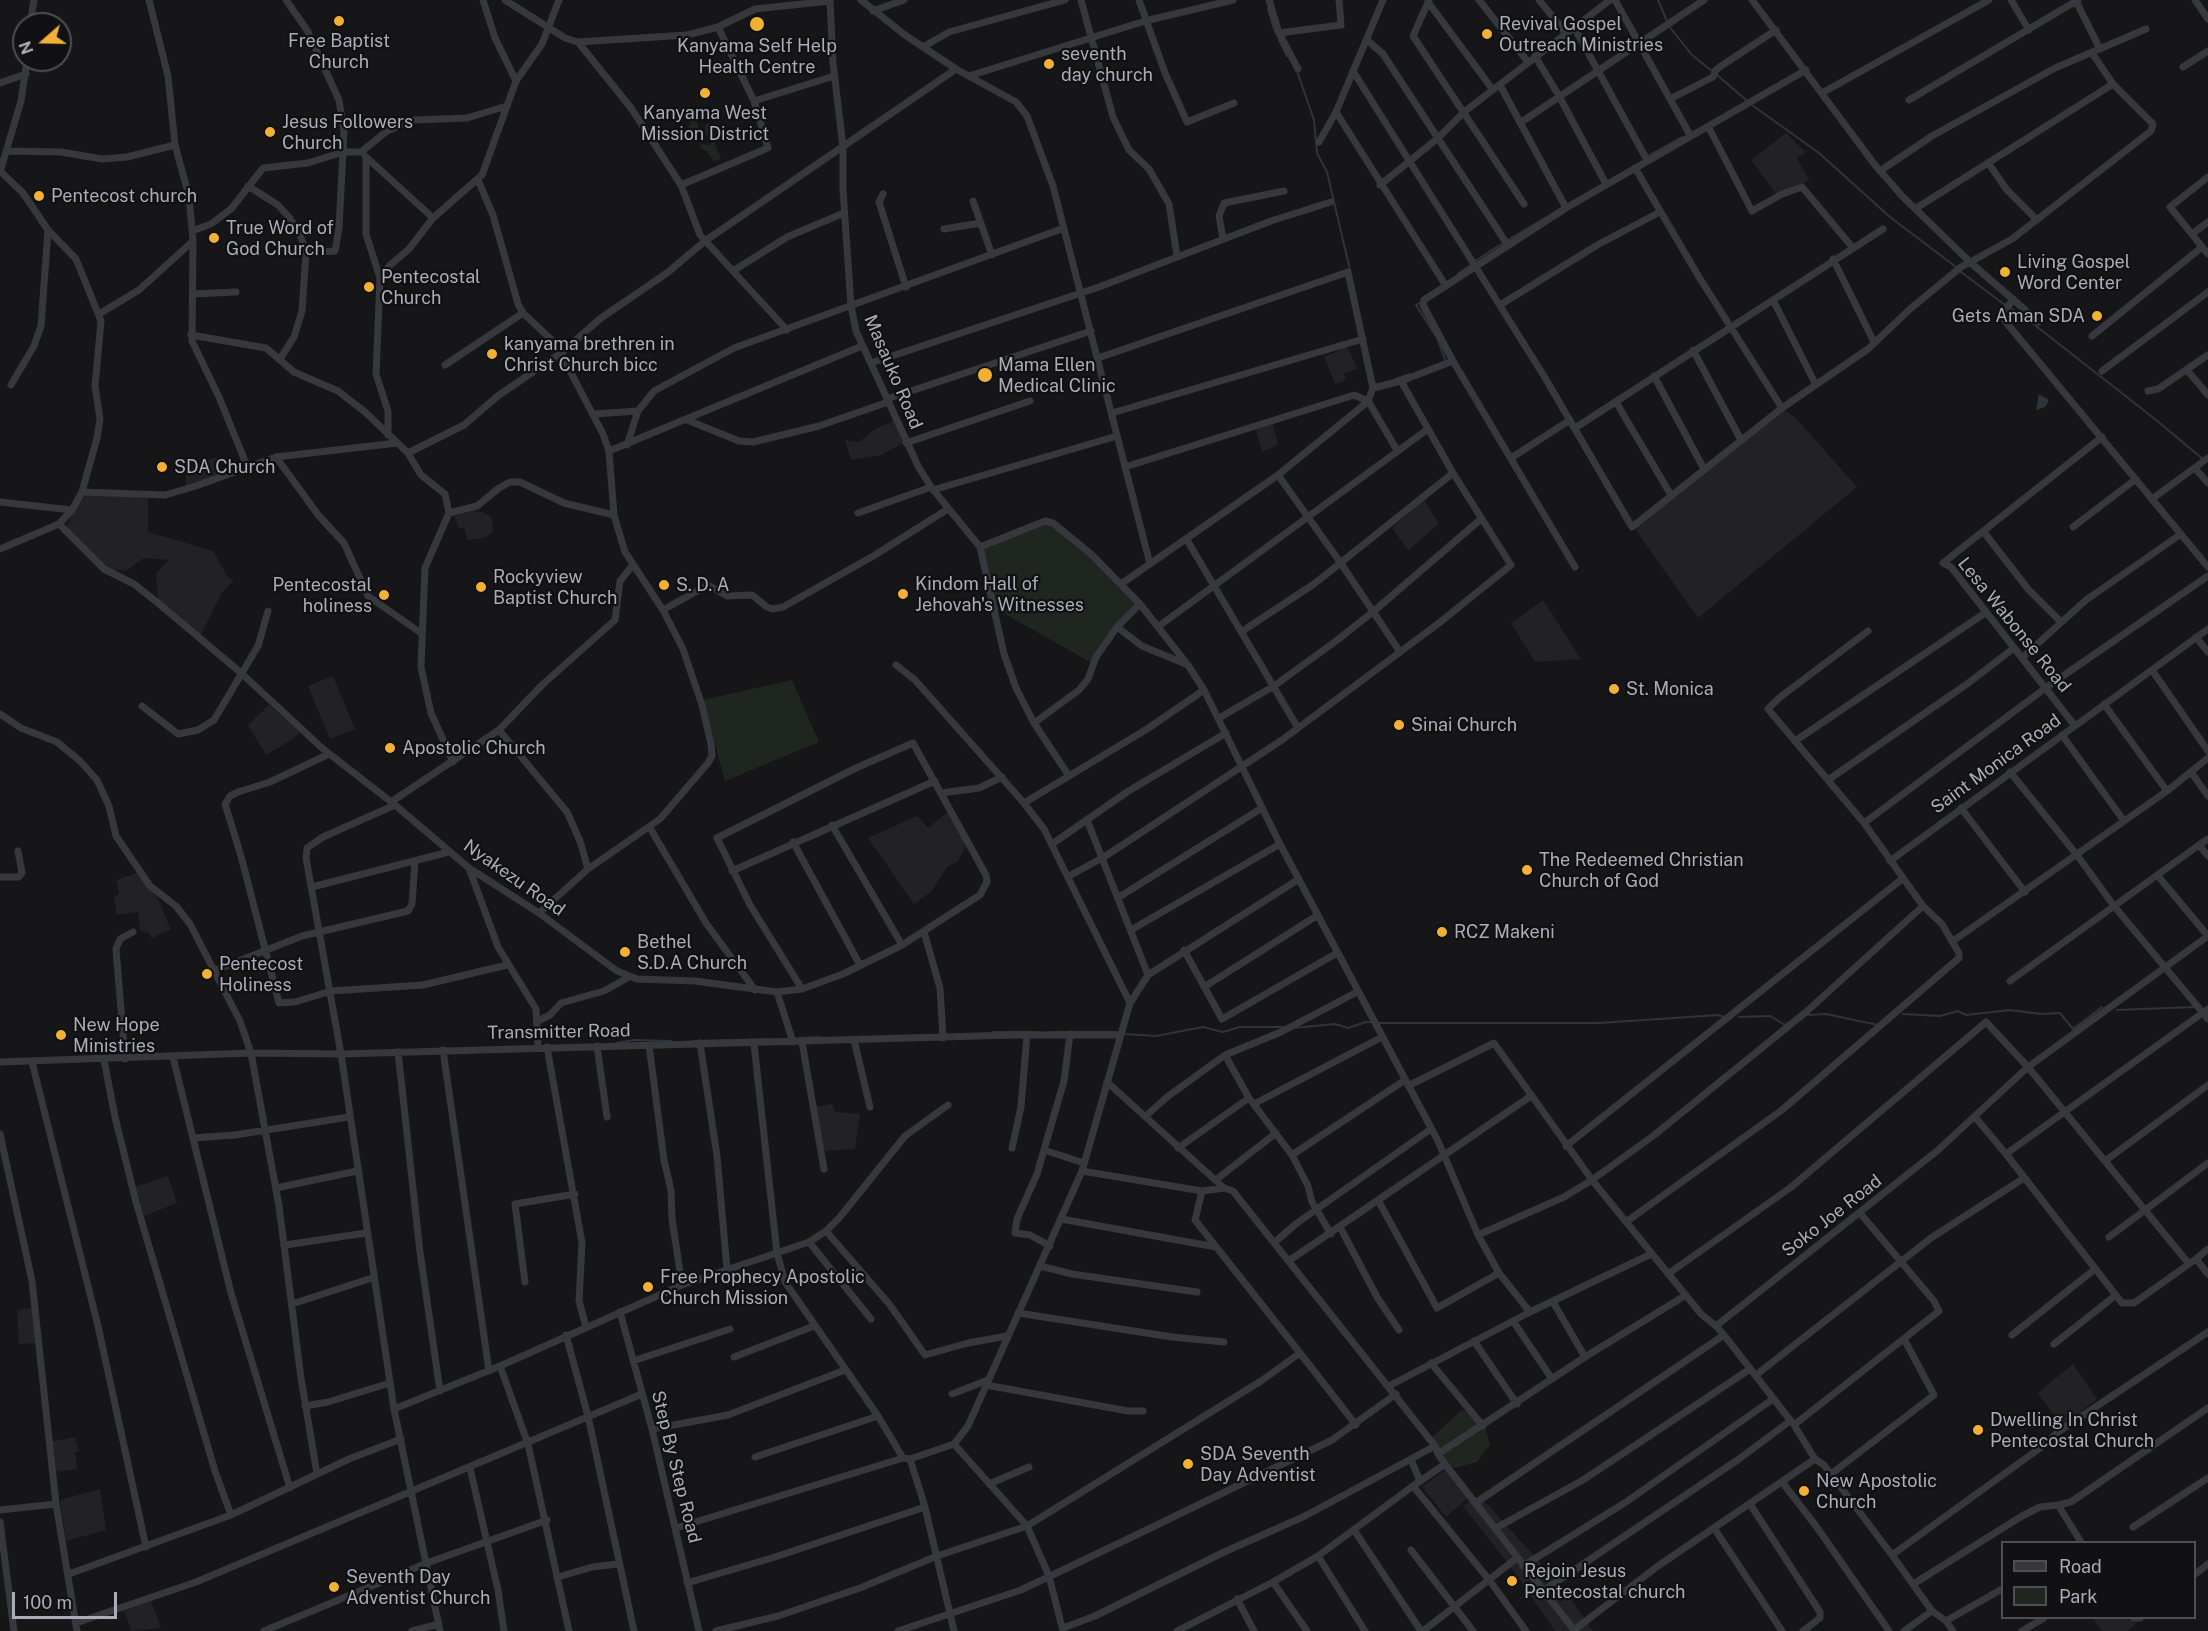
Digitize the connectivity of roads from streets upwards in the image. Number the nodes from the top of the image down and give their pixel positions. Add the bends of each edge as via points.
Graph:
1 (149, 0) edge
2 (286, 0) edge
3 (483, 0) edge
4 (505, 0) edge
5 (559, 0) edge
6 (861, 0) edge
7 (904, 0) edge
8 (1065, 0) edge
9 (1081, 0) edge
10 (1139, 0) edge
11 (1233, 0) edge
12 (1269, 0) edge
13 (1339, 0) edge
14 (1383, 0) edge
15 (1479, 0) edge
16 (1539, 0) edge
17 (1614, 0) edge
18 (1704, 0) edge
19 (1752, 0) edge
20 (1989, 0) edge
21 (2011, 0) edge
22 (2077, 0) edge
23 (2195, 0) edge
24 (830, 1) edge
25 (1429, 1) edge
26 (1604, 2) edge
27 (873, 11) junction
28 (2208, 19) edge
29 (1145, 21) junction
30 (550, 27) junction
31 (718, 27) junction
32 (1574, 27) junction
33 (2146, 29) dead end
34 (1776, 30) junction
35 (2030, 30) junction
36 (1279, 33) junction
37 (1566, 33) junction
38 (1090, 38) junction
39 (1367, 40) junction
40 (578, 42) junction
41 (1639, 43) junction
42 (923, 47) junction
43 (2096, 51) junction
44 (2208, 51) edge
45 (1535, 56) junction
46 (1527, 62) junction
47 (2183, 67) dead end
48 (956, 69) junction
49 (1298, 69) dead end
50 (1600, 70) junction
51 (1806, 70) junction
52 (1353, 71) junction
53 (26, 74) joint
54 (834, 76) junction
55 (969, 76) junction
56 (516, 81) junction
57 (0, 83) edge
58 (2113, 84) junction
59 (1496, 87) junction
60 (1822, 93) junction
61 (1559, 96) junction
62 (1670, 99) junction
63 (1909, 100) dead end
64 (754, 101) junction
65 (1234, 103) dead end
66 (507, 106) junction
67 (1336, 112) junction
68 (1464, 112) junction
69 (1520, 123) junction
70 (1708, 126) junction
71 (1690, 135) junction
72 (1437, 139) junction
73 (1319, 142) dead end
74 (175, 145) junction
75 (843, 147) junction
76 (6, 151) junction
77 (343, 152) junction
78 (363, 155) junction
79 (1409, 160) junction
80 (1647, 160) junction
81 (1989, 164) junction
82 (1635, 168) junction
83 (0, 171) edge
84 (1880, 171) junction
85 (2208, 177) edge
86 (478, 180) junction
87 (1606, 184) junction
88 (681, 185) junction
89 (1380, 185) junction
90 (248, 186) junction
91 (1284, 191) dead end
92 (883, 194) dead end
93 (973, 201) dead end
94 (1331, 202) dead end
95 (1524, 204) dead end
96 (1566, 208) junction
97 (1915, 209) junction
98 (1660, 212) junction
99 (844, 213) junction
100 (433, 218) junction
101 (2037, 220) junction
102 (2208, 222) edge
103 (981, 223) junction
104 (1064, 228) junction
105 (944, 229) dead end
106 (1883, 229) dead end
107 (48, 230) junction
108 (192, 231) junction
109 (2192, 234) junction
110 (1223, 239) junction
111 (193, 241) junction
112 (705, 241) junction
113 (1507, 244) junction
114 (2202, 247) junction
115 (1853, 248) junction
116 (306, 253) junction
117 (2208, 254) edge
118 (992, 255) junction
119 (1177, 256) junction
120 (1833, 260) junction
121 (1971, 262) junction
122 (1475, 265) junction
123 (733, 271) junction
124 (380, 278) junction
125 (1446, 286) junction
126 (906, 287) junction
127 (236, 292) dead end
128 (2208, 292) edge
129 (1081, 293) junction
130 (193, 294) junction
131 (2013, 299) junction
132 (1773, 300) junction
133 (1500, 305) junction
134 (850, 306) junction
135 (523, 313) junction
136 (99, 314) junction
137 (2039, 322) dead end
138 (1733, 327) junction
139 (787, 330) junction
140 (1090, 332) junction
141 (191, 335) junction
142 (2092, 336) dead end
143 (1363, 339) junction
144 (1874, 342) junction
145 (862, 346) junction
146 (1693, 350) junction
147 (561, 353) junction
148 (2208, 355) edge
149 (1098, 358) junction
150 (280, 359) junction
151 (1454, 361) junction
152 (871, 363) junction
153 (446, 364) dead end
154 (2187, 370) junction
155 (2102, 372) dead end
156 (1654, 376) junction
157 (1401, 381) junction
158 (1815, 383) junction
159 (11, 386) dead end
160 (1373, 388) junction
161 (2148, 392) dead end
162 (2208, 395) edge
163 (888, 400) junction
164 (1030, 401) dead end
165 (1368, 401) junction
166 (1616, 402) junction
167 (1782, 408) junction
168 (638, 411) junction
169 (1112, 413) junction
170 (594, 414) junction
171 (687, 420) junction
172 (1570, 420) junction
173 (1575, 428) junction
174 (1428, 429) junction
175 (388, 435) junction
176 (1117, 436) junction
177 (2102, 437) junction
178 (1741, 440) junction
179 (397, 443) junction
180 (906, 443) junction
181 (627, 445) junction
182 (1397, 450) junction
183 (609, 451) junction
184 (408, 453) junction
185 (276, 457) junction
186 (1511, 458) junction
187 (2208, 458) edge
188 (247, 466) junction
189 (1125, 467) junction
190 (2195, 468) junction
191 (1704, 469) junction
192 (1454, 473) junction
193 (1278, 475) junction
194 (2136, 479) junction
195 (2208, 483) edge
196 (932, 489) junction
197 (82, 492) junction
198 (1671, 495) junction
199 (2152, 499) junction
200 (0, 502) edge
201 (948, 509) junction
202 (72, 510) junction
203 (449, 513) junction
204 (858, 513) dead end
205 (614, 515) junction
206 (1308, 518) junction
207 (1481, 519) junction
208 (60, 525) junction
209 (2073, 527) dead end
210 (1983, 531) junction
211 (2181, 534) junction
212 (1187, 540) junction
213 (980, 547) junction
214 (0, 549) edge
215 (1340, 562) junction
216 (1150, 564) junction
217 (633, 565) junction
218 (1575, 567) dead end
219 (2208, 567) edge
220 (2208, 576) edge
221 (1121, 584) junction
222 (1214, 587) junction
223 (1140, 604) junction
224 (663, 610) junction
225 (268, 611) dead end
226 (1374, 611) junction
227 (1985, 613) junction
228 (2060, 621) junction
229 (1159, 626) junction
230 (1117, 627) junction
231 (2208, 629) edge
232 (1868, 631) dead end
233 (1241, 632) junction
234 (421, 633) junction
235 (2196, 637) junction
236 (2014, 648) junction
237 (1400, 652) junction
238 (2208, 652) edge
239 (2022, 657) junction
240 (896, 665) dead end
241 (1188, 665) junction
242 (2152, 670) junction
243 (240, 672) junction
244 (1274, 686) junction
245 (2047, 687) junction
246 (1204, 690) junction
247 (2104, 704) junction
248 (142, 706) dead end
249 (0, 714) edge
250 (1220, 717) junction
251 (1034, 723) junction
252 (2075, 726) junction
253 (1298, 728) junction
254 (499, 730) junction
255 (1226, 733) junction
256 (2062, 735) junction
257 (1796, 741) junction
258 (2208, 751) edge
259 (329, 754) junction
260 (2208, 758) edge
261 (453, 762) junction
262 (1243, 768) junction
263 (2010, 772) junction
264 (2191, 772) junction
265 (1069, 776) junction
266 (1002, 777) junction
267 (1828, 780) junction
268 (935, 781) junction
269 (2167, 791) junction
270 (941, 793) junction
271 (2208, 796) edge
272 (1024, 802) junction
273 (393, 803) junction
274 (1262, 808) junction
275 (1961, 808) junction
276 (1087, 820) junction
277 (2124, 821) junction
278 (1864, 823) junction
279 (832, 825) junction
280 (650, 828) junction
281 (2208, 839) edge
282 (793, 842) junction
283 (1052, 844) junction
284 (1280, 844) junction
285 (2199, 845) junction
286 (18, 851) dead end
287 (449, 852) junction
288 (2077, 855) junction
289 (2208, 856) edge
290 (1104, 857) junction
291 (415, 861) junction
292 (1890, 861) junction
293 (469, 868) junction
294 (588, 870) junction
295 (732, 871) junction
296 (1069, 876) junction
297 (2158, 876) junction
298 (0, 877) edge
299 (1299, 879) junction
300 (1902, 879) junction
301 (312, 887) junction
302 (2025, 892) junction
303 (1119, 897) junction
304 (1923, 906) junction
305 (2114, 906) junction
306 (539, 913) junction
307 (1318, 915) junction
308 (1131, 930) junction
309 (321, 931) junction
310 (133, 932) dead end
311 (924, 932) junction
312 (2208, 936) edge
313 (1953, 941) junction
314 (902, 945) junction
315 (265, 950) junction
316 (1184, 950) junction
317 (1337, 953) junction
318 (507, 964) junction
319 (860, 965) junction
320 (2165, 968) junction
321 (216, 970) junction
322 (1148, 975) junction
323 (629, 977) junction
324 (2010, 981) dead end
325 (1204, 987) junction
326 (802, 989) junction
327 (755, 990) junction
328 (331, 991) junction
329 (777, 992) junction
330 (1357, 992) junction
331 (1130, 1003) junction
332 (2206, 1014) edge
333 (538, 1021) junction
334 (1070, 1034) junction
335 (1027, 1035) junction
336 (1119, 1035) junction
337 (1382, 1037) junction
338 (943, 1038) junction
339 (854, 1040) junction
340 (793, 1042) junction
341 (802, 1042) junction
342 (700, 1043) junction
343 (754, 1044) junction
344 (649, 1045) junction
345 (597, 1046) junction
346 (538, 1047) junction
347 (547, 1047) junction
348 (443, 1050) junction
349 (398, 1052) junction
350 (251, 1053) junction
351 (341, 1054) junction
352 (1225, 1055) junction
353 (173, 1057) junction
354 (124, 1059) junction
355 (104, 1060) junction
356 (0, 1062) edge
357 (32, 1062) junction
358 (2028, 1067) junction
359 (1107, 1082) junction
360 (1406, 1083) junction
361 (2208, 1085) edge
362 (1531, 1096) junction
363 (1249, 1098) junction
364 (1254, 1104) junction
365 (948, 1105) dead end
366 (870, 1107) dead end
367 (2064, 1113) junction
368 (1147, 1115) junction
369 (349, 1117) junction
370 (607, 1117) dead end
371 (1975, 1117) junction
372 (1431, 1129) junction
373 (264, 1131) junction
374 (1276, 1133) junction
375 (0, 1134) edge
376 (193, 1138) junction
377 (1566, 1146) junction
378 (1012, 1148) dead end
379 (1178, 1148) junction
380 (1044, 1150) junction
381 (1444, 1154) junction
382 (2006, 1154) junction
383 (1292, 1155) junction
384 (2105, 1161) junction
385 (1084, 1163) junction
386 (2208, 1163) edge
387 (824, 1169) dead end
388 (357, 1171) junction
389 (1082, 1171) junction
390 (2024, 1178) junction
391 (1217, 1179) junction
392 (1593, 1180) junction
393 (276, 1188) junction
394 (1224, 1188) junction
395 (1202, 1191) junction
396 (575, 1194) junction
397 (1378, 1200) junction
398 (1317, 1210) junction
399 (2144, 1210) junction
400 (1860, 1213) junction
401 (1061, 1219) junction
402 (1626, 1222) junction
403 (1340, 1227) junction
404 (826, 1231) junction
405 (366, 1233) junction
406 (1331, 1234) junction
407 (1478, 1235) junction
408 (2109, 1237) dead end
409 (809, 1242) junction
410 (1275, 1242) junction
411 (285, 1245) junction
412 (1050, 1246) junction
413 (1215, 1247) junction
414 (2208, 1249) edge
415 (777, 1253) junction
416 (1650, 1254) junction
417 (2196, 1259) junction
418 (1290, 1260) junction
419 (1901, 1261) junction
420 (2189, 1264) junction
421 (1040, 1266) junction
422 (727, 1269) junction
423 (2095, 1269) junction
424 (1499, 1273) junction
425 (1668, 1274) junction
426 (2208, 1275) edge
427 (372, 1278) junction
428 (525, 1282) dead end
429 (682, 1285) junction
430 (1197, 1292) dead end
431 (1686, 1295) junction
432 (2116, 1295) junction
433 (1553, 1302) junction
434 (292, 1304) junction
435 (620, 1312) junction
436 (1530, 1312) junction
437 (1018, 1313) junction
438 (871, 1319) dead end
439 (1513, 1321) junction
440 (814, 1326) junction
441 (1716, 1326) junction
442 (586, 1327) junction
443 (730, 1329) dead end
444 (1399, 1330) dead end
445 (2208, 1332) edge
446 (566, 1335) junction
447 (1006, 1335) junction
448 (1724, 1335) junction
449 (2012, 1335) dead end
450 (1904, 1339) junction
451 (1474, 1341) junction
452 (1224, 1342) dead end
453 (2054, 1344) dead end
454 (1300, 1353) junction
455 (734, 1357) dead end
456 (1585, 1357) junction
457 (633, 1360) junction
458 (1431, 1363) junction
459 (501, 1366) junction
460 (1750, 1369) junction
461 (845, 1370) junction
462 (489, 1371) junction
463 (1756, 1375) junction
464 (1552, 1379) junction
465 (987, 1382) junction
466 (390, 1383) junction
467 (1389, 1386) junction
468 (441, 1391) junction
469 (642, 1394) junction
470 (952, 1394) dead end
471 (1396, 1394) junction
472 (1773, 1399) junction
473 (1516, 1404) junction
474 (305, 1406) junction
475 (2208, 1408) edge
476 (394, 1409) junction
477 (1143, 1411) dead end
478 (588, 1416) junction
479 (878, 1416) junction
480 (1792, 1423) junction
481 (1356, 1425) junction
482 (1483, 1426) junction
483 (652, 1429) junction
484 (400, 1439) junction
485 (528, 1444) junction
486 (954, 1444) junction
487 (1435, 1446) junction
488 (1438, 1454) junction
489 (755, 1457) dead end
490 (907, 1459) junction
491 (1815, 1459) junction
492 (1411, 1460) junction
493 (1445, 1464) junction
494 (1029, 1467) dead end
495 (470, 1468) junction
496 (317, 1474) junction
497 (1831, 1474) junction
498 (2208, 1478) edge
499 (1420, 1481) junction
500 (1782, 1482) junction
501 (988, 1484) junction
502 (1413, 1486) junction
503 (290, 1488) junction
504 (413, 1492) junction
505 (1477, 1502) junction
506 (56, 1504) junction
507 (1750, 1504) junction
508 (2058, 1505) junction
509 (925, 1507) junction
510 (0, 1510) edge
511 (231, 1515) junction
512 (547, 1520) junction
513 (0, 1522) edge
514 (1027, 1527) junction
515 (2133, 1527) dead end
516 (676, 1528) junction
517 (1496, 1528) junction
518 (1714, 1528) junction
519 (1354, 1530) junction
520 (2079, 1541) edge
521 (488, 1542) junction
522 (146, 1547) junction
523 (1411, 1550) dead end
524 (1892, 1555) junction
525 (937, 1556) junction
526 (1318, 1556) junction
527 (1517, 1558) junction
528 (427, 1563) junction
529 (618, 1563) junction
530 (2208, 1564) edge
531 (1523, 1566) junction
532 (2196, 1573) edge
533 (69, 1574) junction
534 (1049, 1576) junction
535 (558, 1577) junction
536 (1490, 1581) junction
537 (1272, 1582) junction
538 (687, 1583) junction
539 (1915, 1583) junction
540 (2001, 1590) edge
541 (1543, 1591) junction
542 (1237, 1599) junction
543 (1455, 1607) junction
544 (1932, 1611) junction
545 (950, 1612) junction
546 (2041, 1619) edge
547 (1946, 1621) junction
548 (77, 1627) edge
549 (440, 1628) edge
550 (1063, 1630) edge
551 (1575, 1630) edge
552 (14, 1631) edge
553 (264, 1631) edge
554 (412, 1631) edge
555 (504, 1631) edge
556 (569, 1631) edge
557 (634, 1631) edge
558 (699, 1631) edge
559 (716, 1631) edge
560 (898, 1631) edge
561 (954, 1631) edge
562 (1177, 1631) edge
563 (1254, 1631) edge
564 (1307, 1631) edge
565 (1365, 1631) edge
566 (1422, 1631) edge
567 (1473, 1631) edge
568 (1526, 1631) edge
569 (1782, 1631) edge
570 (1803, 1631) edge
571 (1889, 1631) edge
572 (1904, 1631) edge
573 (1953, 1631) edge
574 (2022, 1631) edge

1 - 74 street via 168,76
2 - 77 street via 308,30 339,100
3 - 56 street via 495,38
4 - 30 street
5 - 30 street
6 - 27 street
7 - 27 street
8 - 42 street via 949,32
9 - 38 street
10 - 29 street
11 - 29 street
12 - 36 street
13 - 36 street via 1341,26
14 - 39 street
15 - 46 street
16 - 37 street
17 - 41 street
18 - 41 street
19 - 34 street
20 - 60 street
21 - 35 street
22 - 35 street
22 - 43 street
23 - 28 street
24 - 31 street via 756,9
24 - 54 street, Masauko Road
25 - 59 street
25 - 68 street via 1413,36
26 - 32 street
27 - 42 street
29 - 38 street
29 - 65 street via 1187,122
30 - 40 street
30 - 56 street
31 - 40 street via 670,38
31 - 64 street
32 - 37 street
32 - 50 street
33 - 43 street
34 - 51 street
34 - 62 street via 1715,71 1713,77
35 - 63 street
36 - 49 street
37 - 45 street
38 - 55 street
38 - 119 street via 1113,117 1125,143 1149,169 1169,204
39 - 52 street
39 - 72 street via 1383,54
40 - 88 street via 631,108
41 - 50 street
41 - 62 street
42 - 48 street
43 - 58 street
43 - 84 street via 2055,68 1932,136
44 - 47 street
45 - 46 street
45 - 61 street
46 - 59 street
48 - 55 street
48 - 75 street
50 - 61 street
50 - 80 street
51 - 60 street
51 - 70 street
52 - 67 street
52 - 79 street
53 - 57 street
53 - 76 street
54 - 64 street
54 - 75 street, Masauko Road
55 - 104 street via 1022,108 1044,156
56 - 66 street
58 - 81 street
58 - 101 street via 2154,128
59 - 68 street
59 - 69 street
60 - 84 street
61 - 69 street
61 - 87 street
62 - 71 street
64 - 88 street via 768,148
66 - 78 street via 467,118 403,123 387,131
66 - 86 street
67 - 73 street
67 - 89 street
68 - 72 street
68 - 95 street
69 - 96 street
70 - 71 street
70 - 115 street via 1752,212 1803,187
71 - 80 street
72 - 79 street
72 - 113 street
74 - 76 street via 102,159 61,152
74 - 108 street via 189,196
75 - 99 street, Masauko Road
75 - 112 street
76 - 83 street
77 - 78 street
77 - 90 street via 308,163 262,168
77 - 116 street via 335,251
78 - 100 street
78 - 124 street via 366,234
79 - 89 street
79 - 122 street
80 - 82 street
81 - 97 street
81 - 101 street via 2007,190
82 - 87 street
82 - 98 street
83 - 107 street via 28,200
84 - 97 street
85 - 109 street via 2170,207
86 - 100 street
86 - 135 street
87 - 96 street
88 - 112 street
89 - 125 street
90 - 108 street via 220,219
90 - 116 street via 289,217
91 - 110 street via 1224,203 1220,216
92 - 126 street via 879,202
93 - 103 street
94 - 110 street
96 - 113 street
97 - 121 street
98 - 133 street
98 - 138 street
99 - 123 street via 787,237
99 - 134 street, Masauko Road
100 - 124 street
101 - 121 street
102 - 109 street
103 - 105 street
103 - 118 street
104 - 118 street
104 - 129 street
106 - 115 street
107 - 136 street via 76,259
107 - 159 street via 41,326
108 - 111 street
109 - 114 street
110 - 119 street
111 - 130 street
111 - 136 street via 139,290
112 - 123 street
112 - 147 street via 647,288 601,318
113 - 122 street
114 - 117 street
114 - 142 street
115 - 120 street
116 - 150 street via 302,311 294,336
118 - 126 street
119 - 129 street
120 - 132 street
120 - 144 street
121 - 131 street
121 - 144 street
122 - 125 street
122 - 133 street
123 - 139 street
124 - 175 street via 376,374 388,411
125 - 151 street via 1424,300 1423,305
126 - 134 street
127 - 130 street
128 - 155 street
129 - 140 street
129 - 152 street
130 - 141 street
131 - 137 street
131 - 177 street via 2004,312 2006,321
132 - 138 street
132 - 158 street
133 - 172 street
134 - 139 street
134 - 145 street, Masauko Road
135 - 147 street via 550,336
135 - 153 street
136 - 197 street via 101,346 95,386 100,425
138 - 146 street
138 - 167 street
139 - 168 street via 754,339 654,391
140 - 149 street
140 - 163 street
141 - 150 street via 266,348
141 - 188 street
143 - 149 street via 1348,272
143 - 160 street
143 - 169 street
144 - 158 street
145 - 152 street, Masauko Road
145 - 171 street
146 - 156 street
146 - 178 street
147 - 170 street
147 - 184 street via 499,395 464,425
148 - 154 street
149 - 169 street
150 - 175 street via 302,376 349,399
151 - 157 street
151 - 186 street
152 - 163 street, Masauko Road
154 - 161 street
154 - 162 street
156 - 166 street
156 - 191 street
157 - 160 street
157 - 174 street
158 - 167 street
160 - 165 street
163 - 171 street via 819,426 753,442 739,441
163 - 180 street, Masauko Road
164 - 180 street
165 - 182 street
165 - 189 street via 1354,395 1346,397
165 - 193 street
166 - 173 street
166 - 198 street
167 - 178 street
168 - 170 street
168 - 181 street
169 - 176 street
170 - 183 street
171 - 181 street
172 - 173 street
172 - 186 street
173 - 198 street via 1632,527
174 - 182 street
174 - 192 street
175 - 179 street
176 - 189 street
176 - 196 street
177 - 194 street
177 - 210 street, Lesa Wabonse Road
178 - 191 street
179 - 184 street
179 - 185 street
180 - 196 street, Masauko Road
181 - 183 street
182 - 206 street
183 - 205 street
184 - 203 street via 421,475 445,494
185 - 188 street
185 - 234 street via 319,516 340,537 368,596
186 - 218 street
187 - 190 street
188 - 197 street via 171,494
189 - 216 street
190 - 195 street
190 - 199 street
191 - 198 street
192 - 207 street
192 - 215 street
193 - 206 street
193 - 212 street
194 - 199 street
194 - 209 street
196 - 201 street, Masauko Road
196 - 204 street
197 - 202 street
199 - 211 street
200 - 202 street
201 - 213 street, Masauko Road
201 - 224 street via 783,607 766,607 752,595 727,596 708,585
202 - 208 street
203 - 205 street via 477,506 499,488 520,482 564,503
203 - 234 street via 425,568
205 - 217 street
206 - 215 street
206 - 222 street
207 - 226 street
207 - 237 street via 1511,565
208 - 214 street
208 - 243 street, Nyakezu Road via 104,569 144,591
210 - 227 street, Lesa Wabonse Road via 1943,563 1951,567
210 - 228 street via 2028,589
211 - 219 street
211 - 228 street
212 - 216 street
212 - 222 street
213 - 221 street via 1045,521 1053,523
213 - 251 street, Masauko Road via 1004,654
215 - 226 street
215 - 233 street
216 - 221 street
217 - 224 street
217 - 254 street via 621,581 615,620 542,685
220 - 245 street
221 - 223 street
222 - 229 street
222 - 233 street
223 - 229 street
223 - 230 street
224 - 280 street via 693,677 712,756 680,798
225 - 243 street via 258,646
226 - 237 street
226 - 244 street
227 - 236 street, Lesa Wabonse Road
227 - 257 street
228 - 239 street
229 - 241 street
230 - 241 street via 1142,646
230 - 251 street via 1079,690
231 - 235 street, Saint Monica Road
232 - 257 street via 1768,709
233 - 244 street
234 - 261 street via 424,691
235 - 238 street
235 - 242 street, Saint Monica Road
236 - 239 street, Lesa Wabonse Road
236 - 267 street
237 - 253 street
239 - 245 street, Lesa Wabonse Road
240 - 266 street via 915,680
241 - 246 street
242 - 247 street, Saint Monica Road
242 - 258 street
243 - 248 street via 214,720 198,730 178,734
243 - 259 street, Nyakezu Road
244 - 250 street
244 - 253 street
245 - 252 street, Lesa Wabonse Road
245 - 278 street
246 - 250 street
246 - 265 street
247 - 252 street, Saint Monica Road
247 - 269 street
249 - 321 street via 21,728 57,742 98,780 116,836 150,885 176,906 190,924
250 - 255 street
251 - 265 street, Masauko Road
252 - 256 street, Saint Monica Road
253 - 262 street
254 - 261 street
254 - 294 street via 567,812
255 - 262 street
255 - 276 street
256 - 263 street, Saint Monica Road
256 - 277 street
257 - 267 street
259 - 273 street, Nyakezu Road
259 - 315 street via 270,782 238,792 225,804
260 - 264 street
261 - 273 street
262 - 274 street
262 - 290 street
263 - 275 street, Saint Monica Road
263 - 288 street
264 - 269 street
264 - 271 street
265 - 272 street
266 - 270 street via 979,788
266 - 272 street
267 - 278 street
268 - 270 street
268 - 279 street
268 - 295 street via 917,747 909,743 717,838
269 - 277 street
270 - 311 street, Nyakezu Road via 987,882 980,895
272 - 283 street
273 - 287 street, Nyakezu Road
273 - 301 street via 308,848 306,858
274 - 284 street
274 - 303 street
275 - 292 street, Saint Monica Road
275 - 302 street
276 - 283 street
276 - 290 street
277 - 288 street
278 - 292 street
279 - 282 street
279 - 314 street
280 - 294 street
280 - 327 street via 706,923
281 - 285 street
282 - 295 street
282 - 319 street
283 - 296 street
284 - 299 street
284 - 308 street
285 - 289 street
285 - 297 street
286 - 298 street via 22,873 19,877
287 - 291 street
287 - 293 street, Nyakezu Road
288 - 302 street
288 - 305 street
290 - 296 street
290 - 303 street
291 - 301 street
291 - 309 street via 408,911
292 - 300 street
293 - 306 street, Nyakezu Road
293 - 318 street
294 - 306 street
295 - 326 street
296 - 331 street
297 - 305 street
297 - 312 street
299 - 307 street
299 - 316 street
300 - 304 street
300 - 377 street
301 - 309 street
302 - 313 street
303 - 308 street
304 - 313 street
304 - 392 street via 1806,1012
305 - 320 street
305 - 324 street
306 - 323 street, Nyakezu Road
307 - 317 street
307 - 325 street
308 - 322 street
309 - 315 street
309 - 328 street
310 - 354 street via 120,939 116,949
311 - 314 street, Nyakezu Road
311 - 338 street via 940,988
312 - 320 street, Soko Joe Road
313 - 402 street via 1959,958 1826,1074 1738,1143
314 - 319 street, Nyakezu Road
315 - 321 street
315 - 328 street via 279,1003
316 - 322 street
316 - 325 street
317 - 325 street via 1222,1019
317 - 330 street
318 - 328 street via 423,985
318 - 333 street via 530,998
319 - 326 street, Nyakezu Road
320 - 332 street
320 - 358 street, Soko Joe Road
321 - 350 street
322 - 331 street
323 - 327 street, Nyakezu Road
323 - 333 street via 604,991 561,1003
326 - 329 street, Nyakezu Road
327 - 329 street, Nyakezu Road
328 - 351 street
329 - 340 street
330 - 337 street
330 - 352 street via 1281,1032
331 - 336 street
332 - 367 street
333 - 346 street
334 - 335 street, Transmitter Road
334 - 336 street, Transmitter Road
334 - 380 street via 1064,1081
335 - 338 street, Transmitter Road
335 - 378 street via 1021,1107
336 - 359 street
337 - 360 street
337 - 364 street
338 - 339 street, Transmitter Road
339 - 341 street, Transmitter Road
339 - 366 street
340 - 341 street, Transmitter Road
340 - 343 street, Transmitter Road
341 - 387 street
342 - 343 street, Transmitter Road
342 - 344 street, Transmitter Road
342 - 422 street via 717,1156
343 - 415 street
344 - 345 street, Transmitter Road
344 - 429 street
345 - 347 street, Transmitter Road
345 - 370 street
346 - 347 street, Transmitter Road
346 - 348 street, Transmitter Road
347 - 396 street
348 - 349 street, Transmitter Road
348 - 462 street
349 - 351 street, Transmitter Road
349 - 468 street via 421,1262
350 - 351 street, Transmitter Road
350 - 353 street, Transmitter Road
350 - 373 street
351 - 369 street
352 - 363 street
352 - 368 street
353 - 354 street, Transmitter Road
353 - 376 street
354 - 355 street, Transmitter Road
355 - 357 street, Transmitter Road
355 - 511 street via 139,1212
356 - 357 street, Transmitter Road
357 - 522 street via 98,1326
358 - 367 street
358 - 371 street, Soko Joe Road
358 - 425 street via 1990,1024 1983,1023 1790,1188
359 - 368 street
359 - 385 street
360 - 362 street via 1494,1043
360 - 372 street
360 - 383 street
361 - 384 street
362 - 377 street
362 - 381 street
363 - 364 street
363 - 379 street
364 - 374 street
365 - 404 street via 905,1136
367 - 382 street
367 - 384 street
368 - 379 street
369 - 373 street
369 - 388 street
371 - 382 street
371 - 400 street, Soko Joe Road
372 - 381 street
372 - 398 street
373 - 376 street
373 - 393 street
374 - 383 street
374 - 391 street
375 - 506 street via 32,1281
376 - 503 street via 237,1315
377 - 392 street
379 - 391 street
380 - 385 street
380 - 412 street via 1015,1233 1030,1235
381 - 397 street
381 - 407 street
382 - 390 street
383 - 398 street
384 - 399 street
385 - 389 street
386 - 399 street
388 - 393 street
388 - 405 street
389 - 395 street
389 - 401 street
390 - 419 street
390 - 423 street
391 - 394 street
392 - 402 street
392 - 407 street
393 - 411 street
394 - 395 street
394 - 410 street via 1238,1195
395 - 413 street via 1195,1218
396 - 428 street via 515,1204
396 - 442 street via 582,1243 579,1301
397 - 403 street
397 - 424 street via 1437,1308
398 - 406 street
398 - 410 street
399 - 408 street
399 - 420 street
400 - 419 street
400 - 441 street, Soko Joe Road
401 - 412 street
401 - 413 street
402 - 416 street
403 - 406 street
403 - 444 street
404 - 409 street
404 - 447 street via 890,1305 925,1355
405 - 411 street
405 - 427 street
406 - 418 street
407 - 424 street
409 - 415 street
409 - 438 street
410 - 418 street
411 - 434 street
412 - 421 street
413 - 454 street
414 - 417 street
415 - 422 street
415 - 440 street via 785,1282
416 - 425 street
416 - 433 street
417 - 420 street
417 - 426 street
418 - 467 street
419 - 450 street via 1939,1311
419 - 463 street
420 - 432 street via 2134,1303 2122,1303
421 - 430 street via 1106,1280
421 - 437 street
422 - 429 street
423 - 432 street
423 - 449 street
424 - 436 street
425 - 431 street
427 - 434 street
427 - 466 street
429 - 435 street
431 - 441 street via 1706,1320
431 - 456 street
432 - 453 street
433 - 436 street
433 - 456 street
434 - 474 street
435 - 442 street
435 - 457 street, Step By Step Road
436 - 439 street
437 - 447 street
437 - 452 street
439 - 451 street
439 - 464 street
440 - 455 street
440 - 461 street
441 - 448 street
442 - 446 street
443 - 457 street
445 - 524 street via 2058,1432
446 - 459 street
446 - 478 street
447 - 465 street
448 - 460 street
448 - 505 street
450 - 480 street
450 - 497 street via 1934,1395
451 - 458 street
451 - 473 street
454 - 481 street
454 - 514 street
456 - 464 street
457 - 469 street, Step By Step Road
458 - 467 street
458 - 482 street
459 - 462 street
459 - 485 street
460 - 463 street
460 - 517 street via 1591,1475
461 - 479 street
461 - 483 street via 728,1415
462 - 468 street
463 - 472 street
464 - 473 street
465 - 470 street
465 - 477 street
465 - 486 street via 963,1434
466 - 474 street
466 - 476 street
467 - 471 street
468 - 476 street
469 - 478 street
469 - 483 street, Step By Step Road
471 - 481 street
471 - 487 street
472 - 480 street
472 - 531 street via 1626,1502
473 - 482 street
474 - 496 street
475 - 508 street via 2082,1495
476 - 484 street
478 - 485 street
478 - 529 street
479 - 489 street
479 - 490 street
480 - 491 street
480 - 541 street
481 - 534 street via 1304,1455
482 - 488 street
483 - 516 street, Step By Step Road
484 - 496 street
484 - 504 street
485 - 495 street
485 - 512 street
486 - 490 street
486 - 501 street
487 - 488 street
487 - 492 street
488 - 493 street
490 - 509 street
490 - 516 street
491 - 497 street
491 - 500 street
492 - 499 street
492 - 550 street via 1305,1516
493 - 499 street
493 - 505 street
494 - 501 street
495 - 504 street
495 - 521 street
496 - 503 street
497 - 524 street
498 - 515 street
499 - 502 street
500 - 507 street
500 - 571 street
501 - 514 street
502 - 519 street
502 - 536 street
503 - 511 street
504 - 528 street
504 - 548 street
505 - 517 street
506 - 510 street
506 - 533 street
507 - 518 street
507 - 570 street via 1821,1612
508 - 520 street
508 - 539 street via 2040,1507 2022,1516
509 - 525 street
509 - 538 street
511 - 522 street
512 - 521 street
512 - 535 street
513 - 552 street
514 - 525 street
514 - 534 street
516 - 538 street, Step By Step Road
517 - 527 street
518 - 551 street
518 - 569 street
519 - 526 street
519 - 566 street
521 - 528 street
521 - 555 street
522 - 533 street
523 - 543 street
524 - 539 street
525 - 545 street
525 - 559 street via 860,1588
526 - 537 street
526 - 565 street
527 - 531 street
527 - 536 street
528 - 549 street
528 - 553 street
529 - 535 street
529 - 557 street
530 - 532 street
531 - 541 street
533 - 548 street
534 - 545 street via 1021,1590
534 - 550 street
535 - 556 street
536 - 543 street
536 - 568 street
537 - 542 street
537 - 564 street
538 - 558 street, Step By Step Road
539 - 544 street
540 - 547 street
541 - 551 street
542 - 562 street
542 - 563 street
543 - 566 street
543 - 567 street
544 - 547 street
544 - 572 street
545 - 560 street
545 - 561 street
546 - 574 street
547 - 573 street
549 - 554 street

